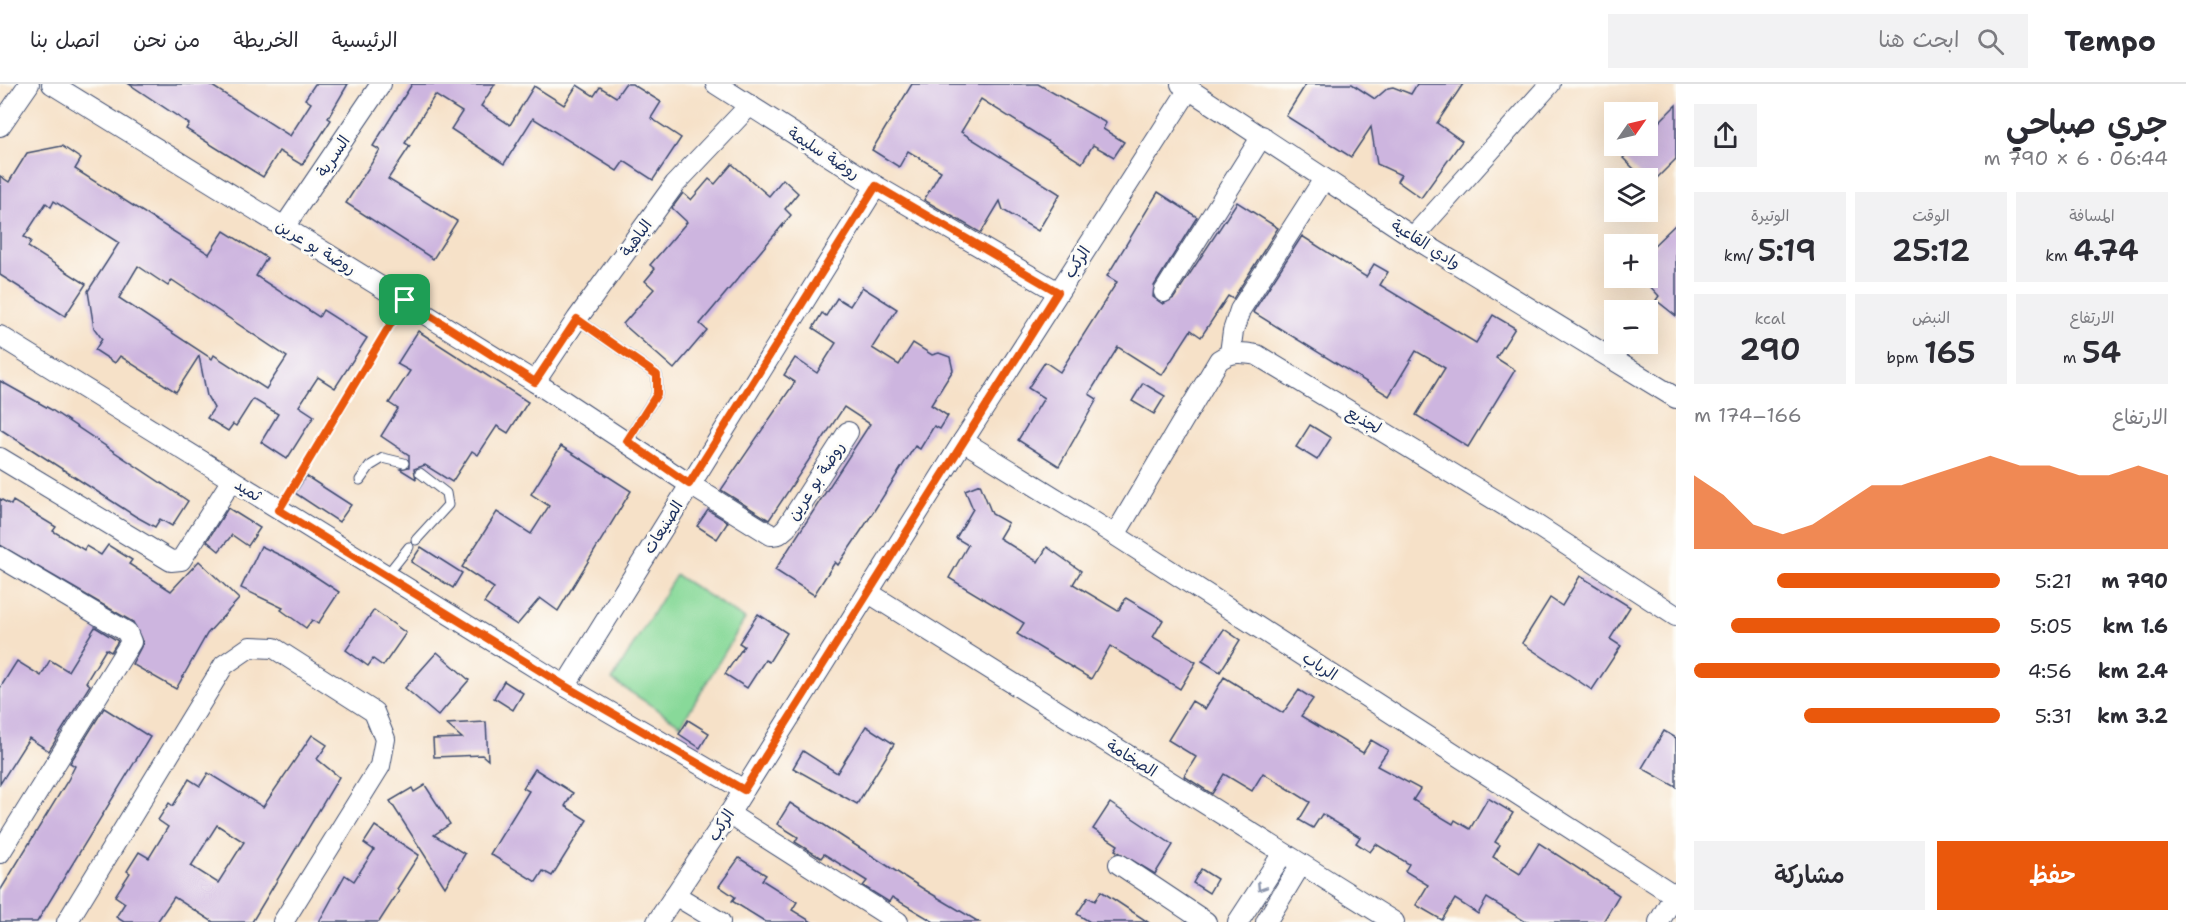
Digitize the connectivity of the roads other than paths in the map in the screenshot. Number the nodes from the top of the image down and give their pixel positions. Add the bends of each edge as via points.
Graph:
1 (29, 84) edge
2 (52, 84) edge
3 (381, 84) edge
4 (716, 84) edge
5 (1550, 84) edge
6 (1185, 86) edge
7 (750, 105) junction
8 (0, 126) edge
9 (1262, 136) junction
10 (1324, 179) junction
11 (876, 186) junction
12 (284, 227) junction
13 (1413, 237) junction
14 (1058, 292) junction
15 (1164, 292) dead end
16 (577, 319) junction
17 (0, 336) edge
18 (1230, 353) junction
19 (535, 382) junction
20 (1676, 398) edge
21 (848, 432) dead end
22 (627, 441) junction
23 (963, 441) junction
24 (0, 458) edge
25 (405, 463) dead end
26 (420, 473) dead end
27 (232, 480) junction
28 (360, 480) dead end
29 (689, 484) junction
30 (1115, 535) junction
31 (0, 557) edge
32 (386, 576) junction
33 (869, 593) junction
34 (1676, 616) edge
35 (565, 686) junction
36 (744, 790) junction
37 (729, 814) junction
38 (0, 853) edge
39 (1283, 853) junction
40 (1119, 864) dead end
41 (1301, 864) junction
42 (1675, 893) edge
43 (675, 895) junction
44 (67, 922) edge
45 (283, 922) edge
46 (657, 922) edge
47 (720, 922) edge
48 (898, 922) edge
49 (1206, 922) edge
50 (1238, 922) edge
51 (1266, 922) edge
52 (1395, 922) edge
53 (1659, 922) edge

1 - 8 street
2 - 12 street, روضة بو عرين
3 - 12 street, السـرية
4 - 7 street, روضة سليمة
5 - 13 street
6 - 9 street, وادي القاعية
6 - 14 street, الركب
7 - 11 street, روضة سليمة
7 - 16 street, الباهية via 690,165
9 - 10 street, وادي القاعية
9 - 15 street
10 - 13 street, وادي القاعية
10 - 18 street via 1240,310
11 - 14 street, روضة سليمة
11 - 29 street, الصنيعات
12 - 19 street, روضة بو عرين
13 - 20 street, وادي القاعية
14 - 23 street, الركب
16 - 19 street, الباهية
16 - 22 lane via 657,375 657,394
17 - 27 street, ثميد
18 - 30 street via 1219,360
18 - 34 street, لجذيع via 1257,355 1530,521
19 - 22 street, روضة بو عرين
21 - 29 street, روضة بو عرين via 779,534 771,535
22 - 29 street, روضة بو عرين
23 - 30 street, الرباب
23 - 33 street, الركب
24 - 27 street via 171,561 181,560
25 - 28 lane via 383,458 370,466
26 - 32 lane via 446,493 448,505
27 - 32 street, ثميد
29 - 35 street, الصنيعات
30 - 42 street, الرباب
31 - 38 street via 127,632 131,642
32 - 35 street, ثميد
33 - 36 street, الركب
33 - 39 street, الصخامة
35 - 36 street, ثميد
36 - 37 street, الركب
37 - 43 street, الركب
37 - 48 street
39 - 41 street, الصخامة
39 -> 50 street
40 - 49 street
41 - 51 street
41 - 52 street, الصخامة
42 - 53 street
43 - 46 street, الركب
43 - 47 street
44 - 45 street via 224,665 250,646 274,648 374,712 386,739 380,766

